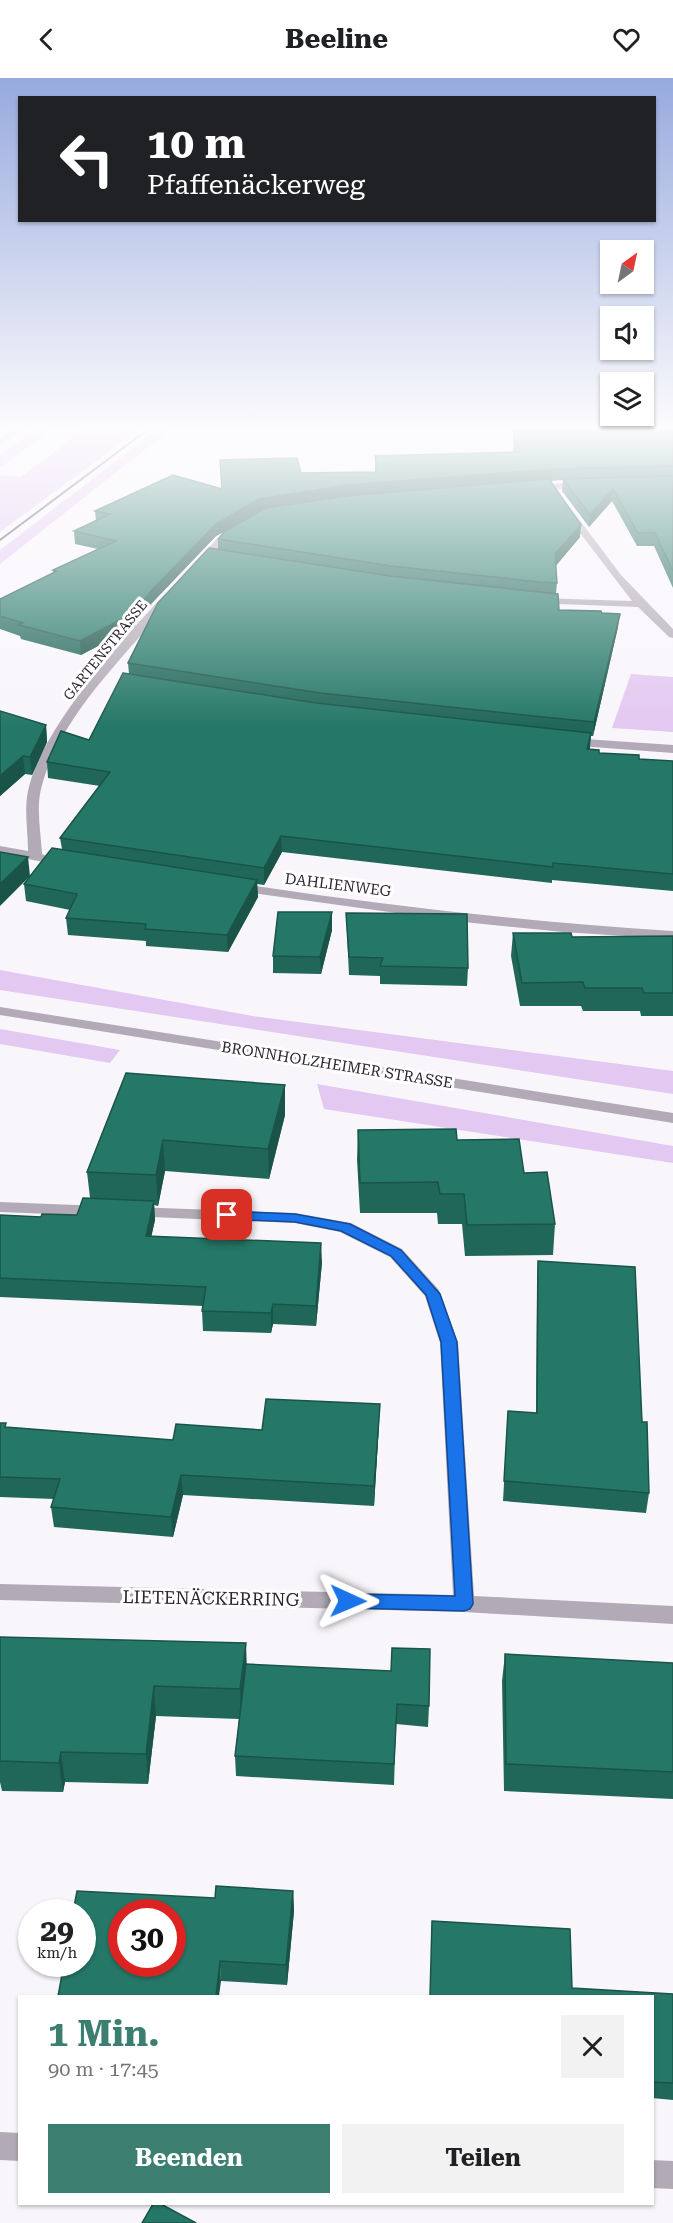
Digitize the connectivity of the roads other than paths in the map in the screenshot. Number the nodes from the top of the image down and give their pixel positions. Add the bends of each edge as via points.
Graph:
1 (579, 525) edge
2 (246, 526) edge
3 (191, 572) edge
4 (175, 590) edge
5 (526, 600) edge
6 (641, 604) junction
7 (673, 635) edge
8 (553, 740) edge
9 (673, 749) edge
10 (0, 850) edge
11 (35, 857) junction
12 (58, 860) edge
13 (220, 885) edge
14 (673, 935) edge
15 (0, 1011) edge
16 (673, 1118) edge
17 (0, 1207) edge
18 (0, 1592) edge
19 (464, 1604) junction
20 (673, 1615) edge
21 (0, 2146) edge
22 (18, 2147) edge
23 (654, 2174) edge
24 (673, 2175) edge

1 - 6 street
2 - 3 street via 221,540 213,556
4 - 11 street, GARTENSTRASSE via 63,726 34,790
5 - 6 street
6 - 7 street
8 - 9 street
10 - 11 street
11 - 12 street
13 - 14 street, DAHLIENWEG via 585,931
15 - 16 street, BRONNHOLZHEIMER STRASSE
17 - 19 street via 295,1218 345,1227 396,1253 433,1294 449,1342
18 - 19 street, LIETENÄCKERRING
19 - 20 street, LIETENÄCKERRING
21 - 22 street
23 - 24 street

